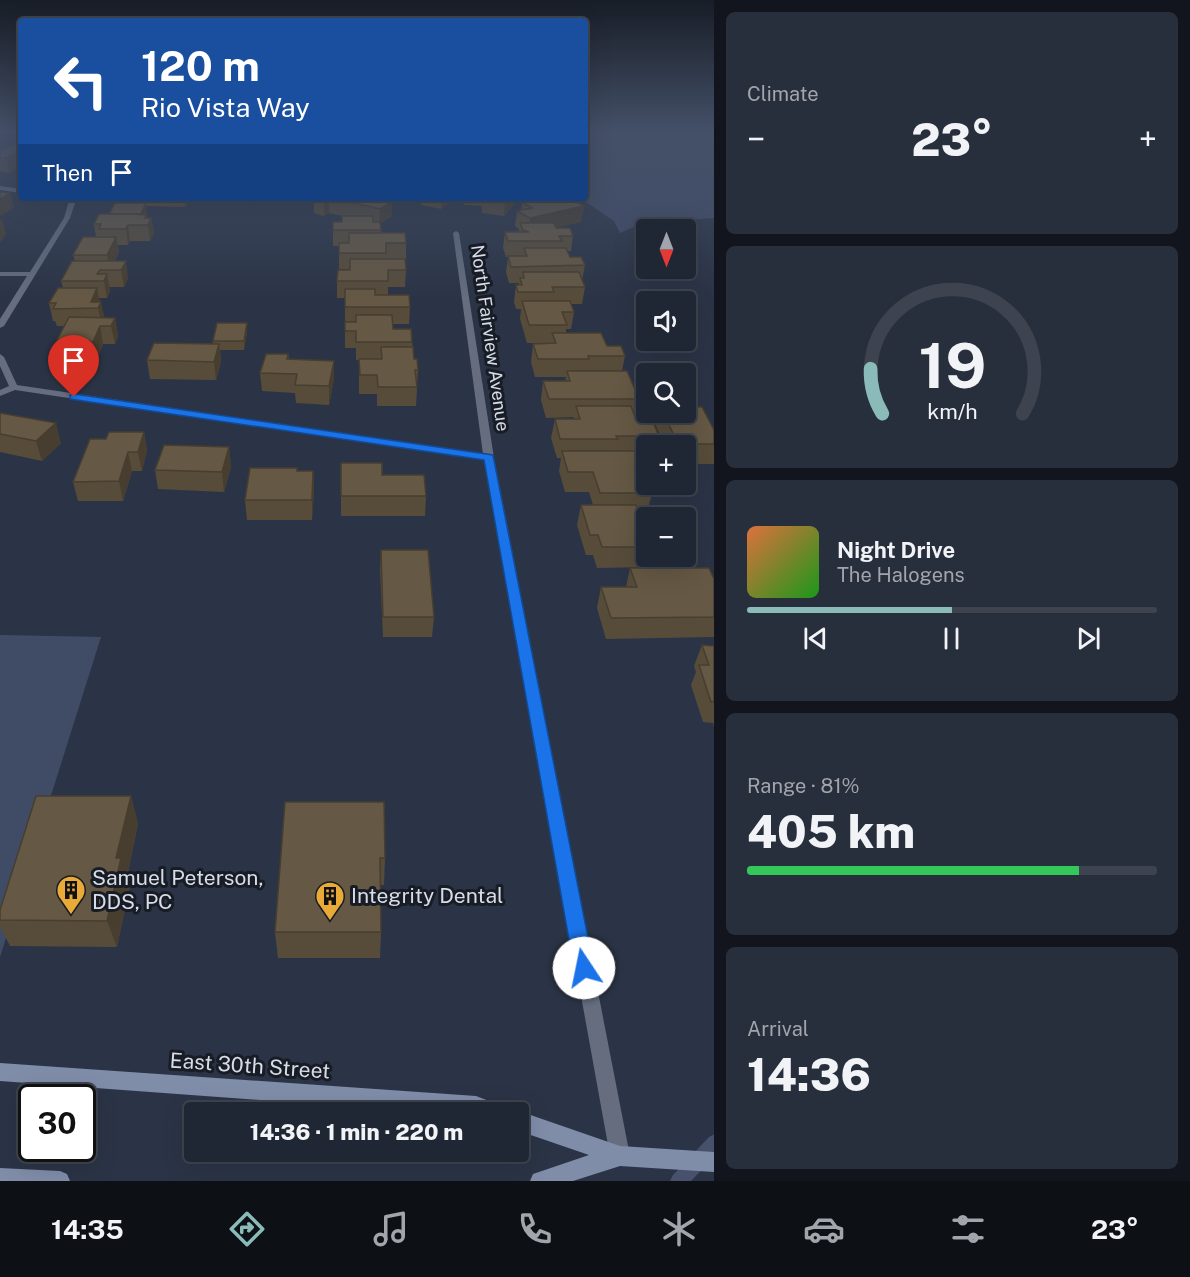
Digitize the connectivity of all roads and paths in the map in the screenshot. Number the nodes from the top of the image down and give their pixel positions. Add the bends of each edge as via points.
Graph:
1 (0, 188) edge
2 (18, 191) edge
3 (73, 201) edge
4 (456, 233) dead end
5 (0, 274) edge
6 (31, 274) junction
7 (0, 326) edge
8 (0, 357) edge
9 (14, 387) junction
10 (0, 393) edge
11 (489, 458) junction
12 (0, 1072) edge
13 (420, 1102) edge
14 (529, 1124) edge
15 (620, 1156) junction
16 (714, 1162) edge
17 (0, 1178) edge
18 (60, 1181) edge
19 (540, 1181) edge

1 - 2 street
3 - 6 street via 67,218
4 - 11 street, North Fairview Avenue
5 - 6 street
6 - 7 street
8 - 9 street
9 - 10 street
9 - 11 street
11 - 15 street, North Fairview Avenue
12 - 13 main road, East 30th Street
14 - 15 main road
15 - 16 main road
15 - 19 main road
17 - 18 main road

